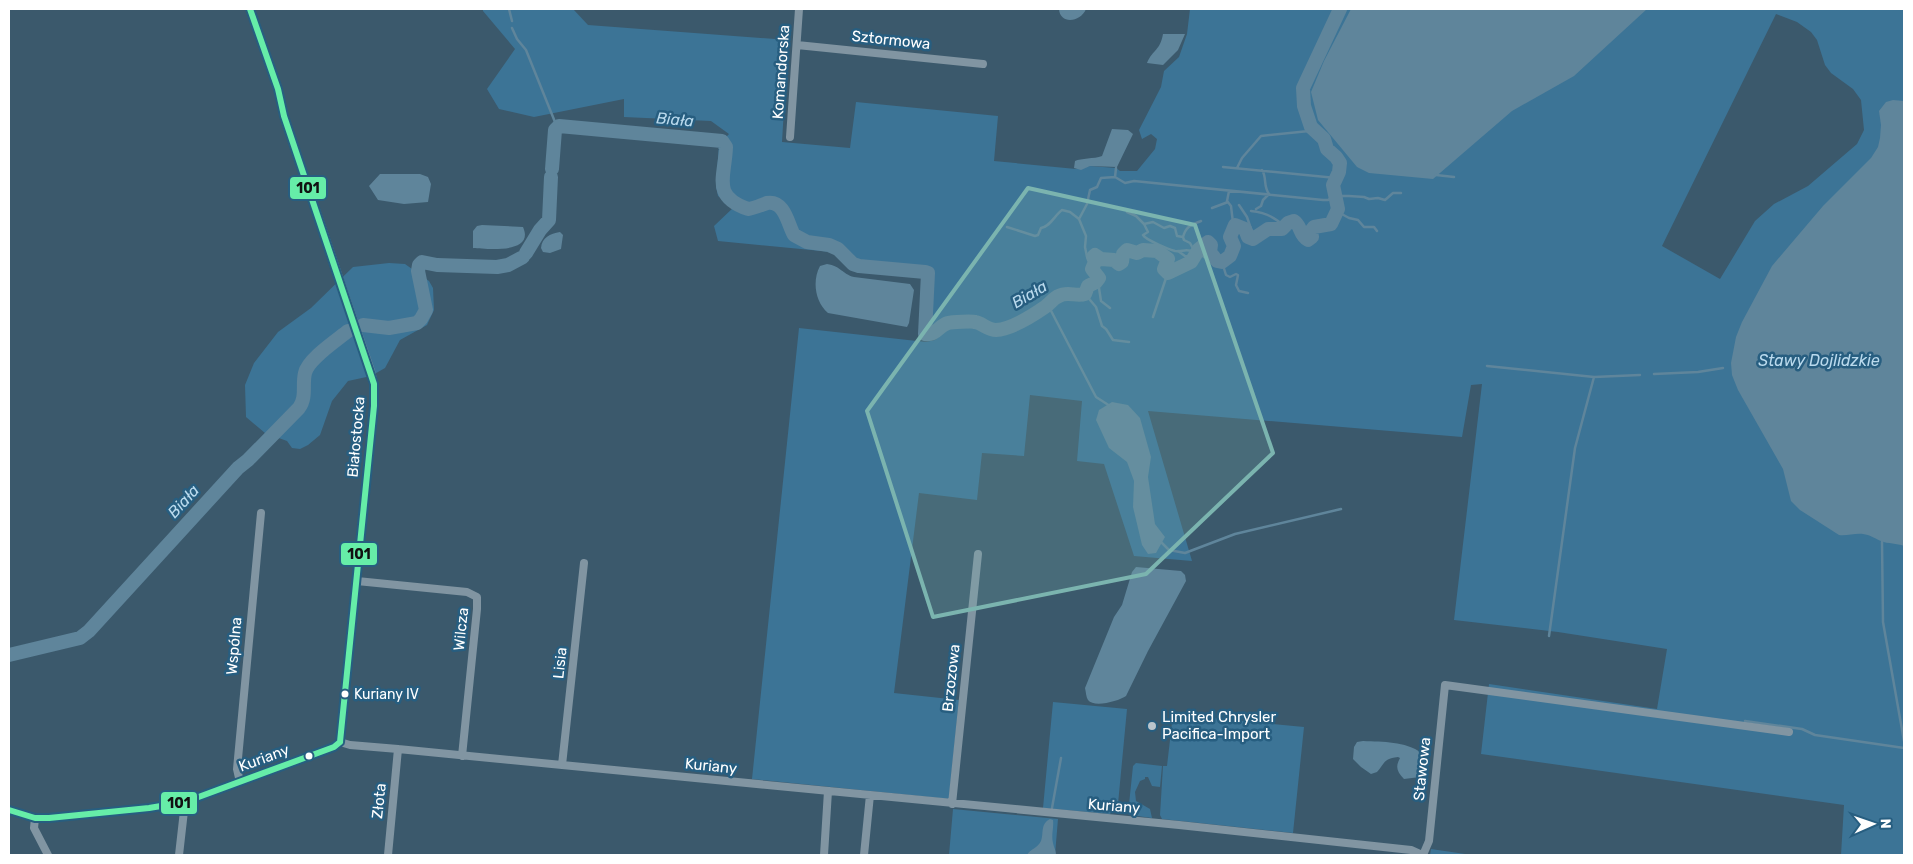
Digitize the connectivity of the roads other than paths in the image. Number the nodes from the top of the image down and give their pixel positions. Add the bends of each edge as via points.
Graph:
1 (250, 9) edge
2 (799, 9) edge
3 (797, 44) junction
4 (983, 64) dead end
5 (790, 138) dead end
6 (261, 513) dead end
7 (978, 554) dead end
8 (584, 563) dead end
9 (357, 581) junction
10 (1789, 732) dead end
11 (340, 742) junction
12 (398, 750) junction
13 (462, 756) junction
14 (562, 765) junction
15 (240, 782) junction
16 (828, 791) junction
17 (870, 796) junction
18 (185, 802) junction
19 (952, 804) junction
20 (9, 810) edge
21 (35, 818) junction
22 (48, 855) edge
23 (179, 855) edge
24 (388, 855) edge
25 (824, 855) edge
26 (864, 855) edge
27 (1422, 855) edge

1 - 9 street, Białostocka via 374,384
2 - 3 street, Komandorska
3 - 4 street, Sztormowa
3 - 5 street, Komandorska
6 - 15 street, Wspólna via 236,769
7 - 19 street, Brzozowa
8 - 14 street, Lisia
9 - 11 street, Białostocka
9 - 13 street, Wilcza via 466,592 477,597
10 - 27 street, Stawowa via 1445,684 1429,841
11 - 12 street, Kuriany
11 - 15 street, Kuriany
12 - 13 street, Kuriany
12 - 24 street, Złota
13 - 14 street, Kuriany
14 - 16 street, Kuriany
15 - 18 street, Kuriany
16 - 17 street, Kuriany
16 - 25 street
17 - 19 street, Kuriany
17 - 26 street
18 - 21 street, Kuriany
18 - 23 street
19 - 27 street, Kuriany via 1411,850
20 - 21 street, Kuriany
21 - 22 street via 34,828

